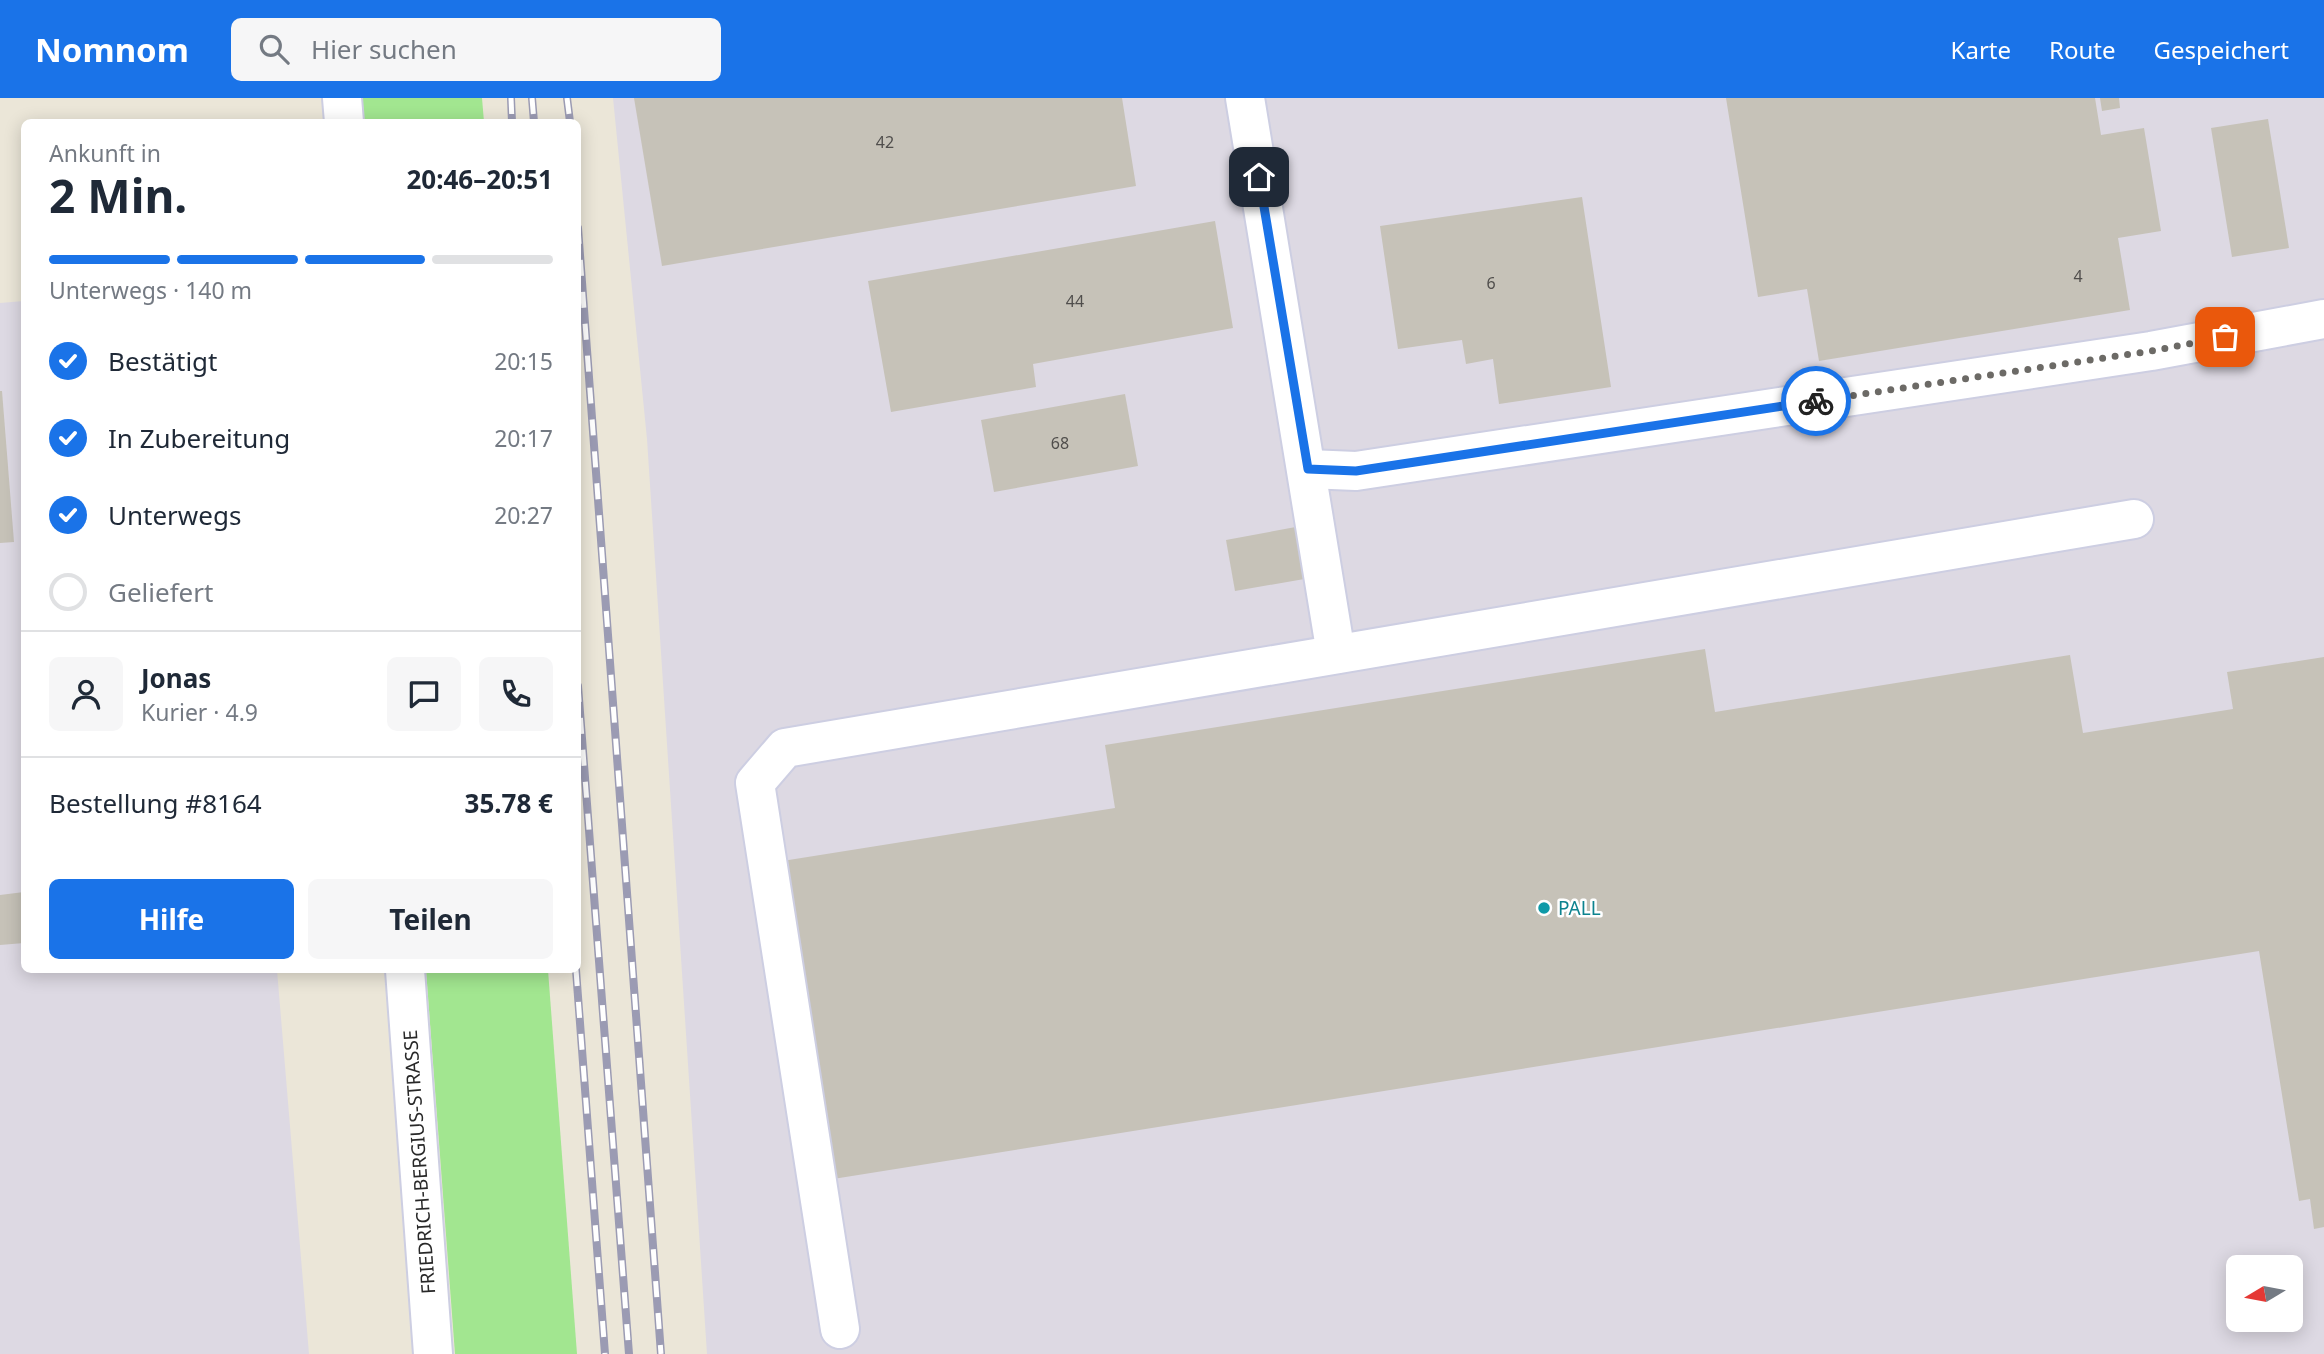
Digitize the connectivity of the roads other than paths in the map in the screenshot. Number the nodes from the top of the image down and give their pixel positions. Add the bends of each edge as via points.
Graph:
1 (342, 98) edge
2 (1245, 98) edge
3 (344, 119) edge
4 (2324, 319) edge
5 (1308, 469) junction
6 (2134, 519) dead end
7 (1336, 654) junction
8 (405, 973) edge
9 (840, 1329) dead end
10 (433, 1354) edge

1 - 3 street
2 - 5 street
4 - 5 street via 2151,351 1370,469
5 - 7 street
6 - 7 street
7 - 9 street via 785,748 755,783
8 - 10 street, FRIEDRICH-BERGIUS-STRASSE

